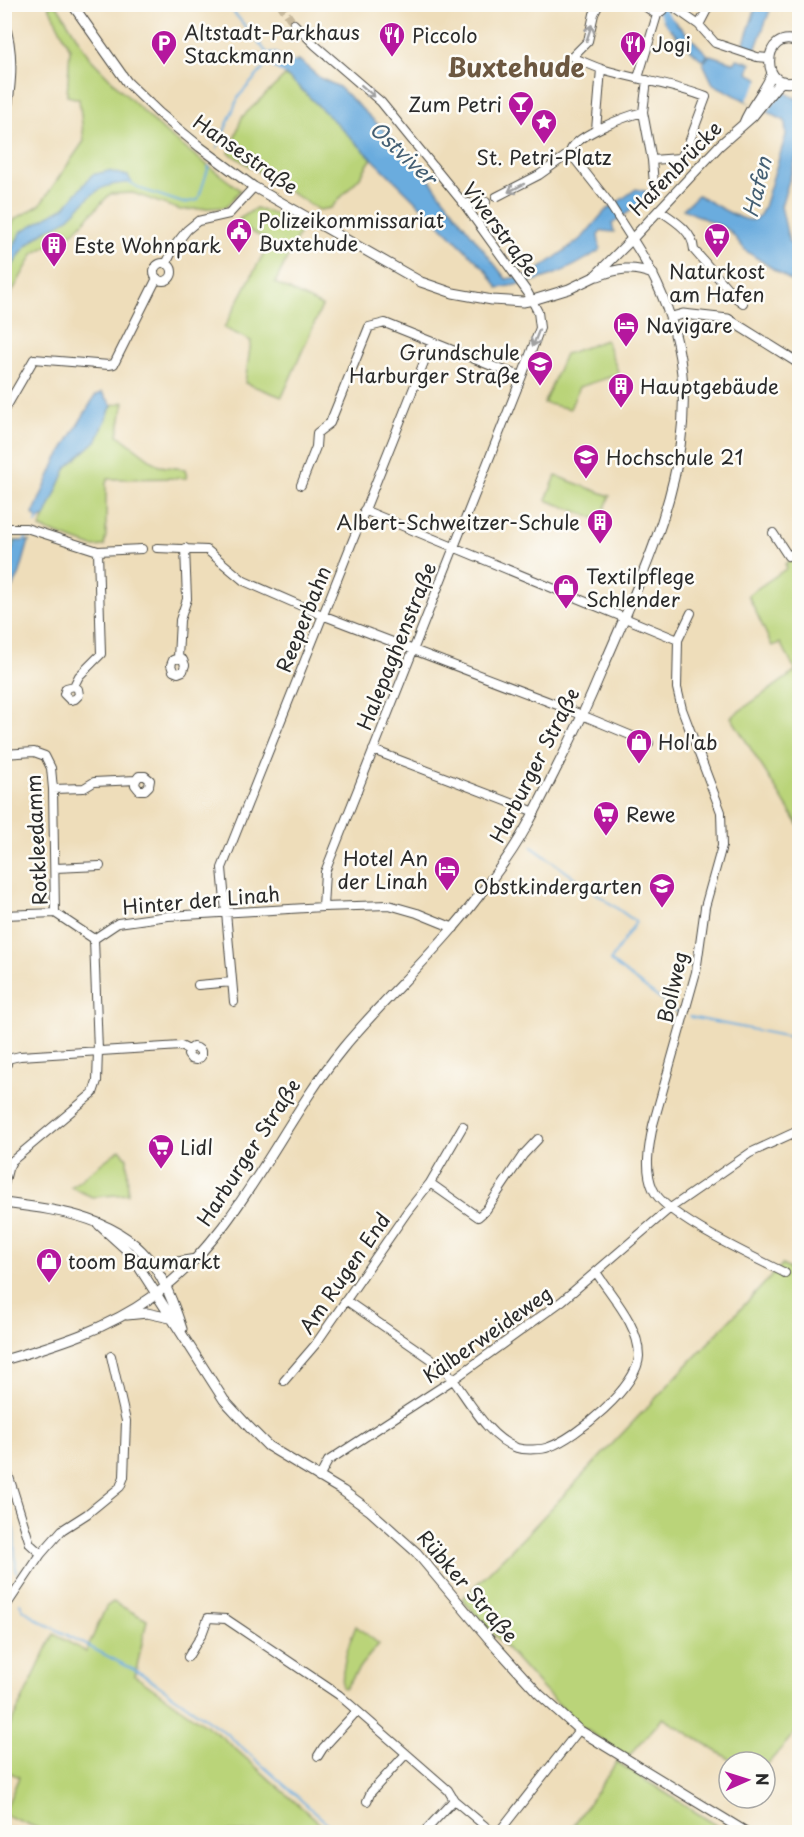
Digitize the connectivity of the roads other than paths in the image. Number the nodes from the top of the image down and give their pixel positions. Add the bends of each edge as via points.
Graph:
1 (72, 4) edge
2 (598, 4) edge
3 (642, 4) edge
4 (710, 4) edge
5 (668, 6) edge
6 (658, 14) junction
7 (4, 21) edge
8 (294, 24) tunnel mouth
9 (699, 25) junction
10 (798, 40) edge
11 (768, 58) junction
12 (601, 69) junction
13 (638, 78) junction
14 (646, 80) junction
15 (800, 80) edge
16 (775, 81) junction
17 (643, 112) junction
18 (596, 130) junction
19 (4, 131) edge
20 (570, 153) junction
21 (652, 160) junction
22 (654, 184) dead end
23 (254, 187) junction
24 (496, 197) dead end
25 (486, 202) dead end
26 (464, 204) junction
27 (659, 210) junction
28 (632, 239) junction
29 (166, 264) junction
30 (653, 274) junction
31 (594, 277) junction
32 (157, 278) junction
33 (533, 300) junction
34 (743, 303) dead end
35 (672, 317) junction
36 (432, 342) junction
37 (800, 364) edge
38 (522, 375) junction
39 (4, 411) edge
40 (301, 485) dead end
41 (364, 510) junction
42 (4, 528) edge
43 (773, 533) dead end
44 (453, 547) junction
45 (157, 548) dead end
46 (185, 548) junction
47 (142, 549) dead end
48 (800, 550) edge
49 (98, 551) junction
50 (691, 613) dead end
51 (322, 615) junction
52 (625, 618) junction
53 (678, 640) junction
54 (413, 649) junction
55 (178, 658) dead end
56 (74, 686) dead end
57 (583, 715) junction
58 (649, 743) dead end
59 (373, 750) junction
60 (4, 754) edge
61 (136, 780) dead end
62 (53, 789) junction
63 (535, 812) junction
64 (99, 866) dead end
65 (55, 868) junction
66 (323, 907) junction
67 (225, 912) junction
68 (55, 913) junction
69 (4, 915) edge
70 (454, 927) junction
71 (94, 939) junction
72 (232, 982) junction
73 (198, 985) dead end
74 (234, 1002) dead end
75 (189, 1050) dead end
76 (98, 1051) junction
77 (6, 1058) edge
78 (4, 1069) edge
79 (463, 1126) dead end
80 (800, 1130) edge
81 (538, 1139) dead end
82 (430, 1183) junction
83 (4, 1185) edge
84 (4, 1203) edge
85 (669, 1209) junction
86 (99, 1224) junction
87 (196, 1259) junction
88 (150, 1261) junction
89 (596, 1272) junction
90 (785, 1273) dead end
91 (165, 1287) junction
92 (156, 1295) junction
93 (347, 1301) junction
94 (122, 1316) junction
95 (170, 1318) junction
96 (186, 1340) junction
97 (111, 1356) dead end
98 (4, 1360) edge
99 (454, 1379) junction
100 (284, 1381) dead end
101 (4, 1461) edge
102 (319, 1478) junction
103 (41, 1554) junction
104 (4, 1609) edge
105 (188, 1657) dead end
106 (356, 1712) junction
107 (579, 1730) junction
108 (405, 1755) junction
109 (318, 1756) dead end
110 (454, 1800) junction
111 (367, 1801) dead end
112 (424, 1833) edge
113 (492, 1833) edge
114 (499, 1833) edge
115 (746, 1833) edge

1 - 23 street, Hansestraße via 127,82 200,147
12 -> 2 street via 572,57 588,40
3 - 6 street
4 - 9 street
5 - 6 street
5 - 9 street
6 - 13 street
7 - 19 street via 10,38 12,86
8 -> 26 street, Viverstraße via 381,102
9 - 11 street via 716,43
10 - 11 street via 776,45
11 - 16 street
12 - 13 street
12 - 18 street
13 - 14 street
14 - 17 street
14 - 21 street via 706,98 680,158
15 - 16 street
16 - 27 street, Hafenbrücke via 744,123
17 - 18 street
17 - 21 street
18 - 20 street via 574,143
20 -> 24 street via 539,175
20 - 28 street
21 - 22 street
23 - 29 street via 228,214 198,221 187,230
23 - 33 street, Hansestraße via 421,282 492,300
25 - 26 street via 479,206
26 - 33 street, Viverstraße
27 - 28 street, Hafenbrücke
27 - 34 street via 676,220 693,241 694,250
28 - 30 street, Harburger Straße
28 - 31 street, Hansestraße
29 - 32 street via 155,268
29 - 32 street via 171,276 165,281
30 - 31 street via 630,268
30 - 35 street, Harburger Straße
31 - 33 street, Hansestraße
32 - 39 street via 114,364 34,359
33 -> 38 street, Halepaghenstraße via 540,328
35 - 37 street via 683,314 728,319
35 - 52 street, Harburger Straße via 681,365 683,435 665,517
36 - 38 street
36 - 40 street via 385,323 369,327 330,423 317,433 316,447
36 - 41 street, Reeperbahn
38 - 44 street, Halepaghenstraße
41 - 44 street
41 - 51 street, Reeperbahn
42 - 49 street via 26,528
43 - 48 street via 788,556
44 - 52 street
44 - 54 street, Halepaghenstraße
45 - 46 street
46 - 51 street via 207,550 244,581
46 - 55 street via 187,599 180,620
47 - 49 street
49 - 56 street via 101,654
50 - 53 street, Bollweg
51 - 54 street
51 - 67 street, Reeperbahn via 222,868
52 - 53 street
52 - 57 street, Harburger Straße
53 - 85 street, Bollweg via 677,688 721,812 722,846 705,907 696,972 648,1150 653,1192
54 - 57 street
54 - 59 street, Halepaghenstraße
57 - 58 street
57 - 63 street, Harburger Straße
59 - 63 street
59 - 66 street, Halepaghenstraße via 325,872
60 - 62 street, Rotkleedamm via 34,752 45,756 51,768
61 - 62 street
62 - 65 street, Rotkleedamm
63 - 70 street, Harburger Straße via 502,865
64 - 65 street
65 - 68 street, Rotkleedamm
66 - 67 street, Hinter der Linah
66 - 70 street, Hinter der Linah via 389,905
67 - 71 street, Hinter der Linah via 118,923
67 - 72 street, Reeperbahn
68 - 69 street
68 - 71 street, Rotkleedamm
70 - 87 street, Harburger Straße via 315,1083 241,1201
71 - 76 street
72 - 73 street
72 - 74 street, Reeperbahn
75 - 76 street via 181,1046
76 - 77 street
76 - 83 street via 93,1093 12,1161
77 - 78 street
79 - 82 street, Am Rugen End
80 - 85 street, Kälberweideweg via 750,1153
81 - 82 street via 478,1216
82 - 93 street, Am Rugen End
84 - 86 street, Rübker Straße via 54,1210
85 - 89 street, Kälberweideweg
85 - 90 street, Bollweg
86 - 88 street, Rübker Straße via 126,1237
86 - 92 street, Rübker Straße via 130,1253
87 - 88 street
87 - 91 street, Harburger Straße
88 - 91 street, Rübker Straße
89 - 99 street, Kälberweideweg
89 - 99 street via 635,1332 639,1358 631,1380 589,1425 548,1448 518,1448 498,1437
91 - 92 street, Harburger Straße
91 - 96 street, Rübker Straße
92 - 94 street, Harburger Straße
92 - 95 street, Rübker Straße
93 - 99 street
93 - 100 street, Am Rugen End
94 - 95 street via 147,1313
94 - 98 street, Harburger Straße via 60,1343
95 - 96 street, Rübker Straße
96 - 102 street, Rübker Straße via 224,1400 249,1427 268,1446
97 - 103 street via 126,1422 124,1477 120,1487 62,1530
99 - 102 street, Kälberweideweg via 328,1461
101 - 103 street via 30,1544
102 - 107 street, Rübker Straße via 369,1509 416,1552 489,1639
103 - 104 street
105 - 106 street via 208,1618 226,1619 339,1695
106 - 108 street
106 - 109 street
107 - 114 street
107 - 115 street, Rübker Straße
108 - 110 street via 448,1790
108 - 111 street
110 - 112 street
110 - 113 street

